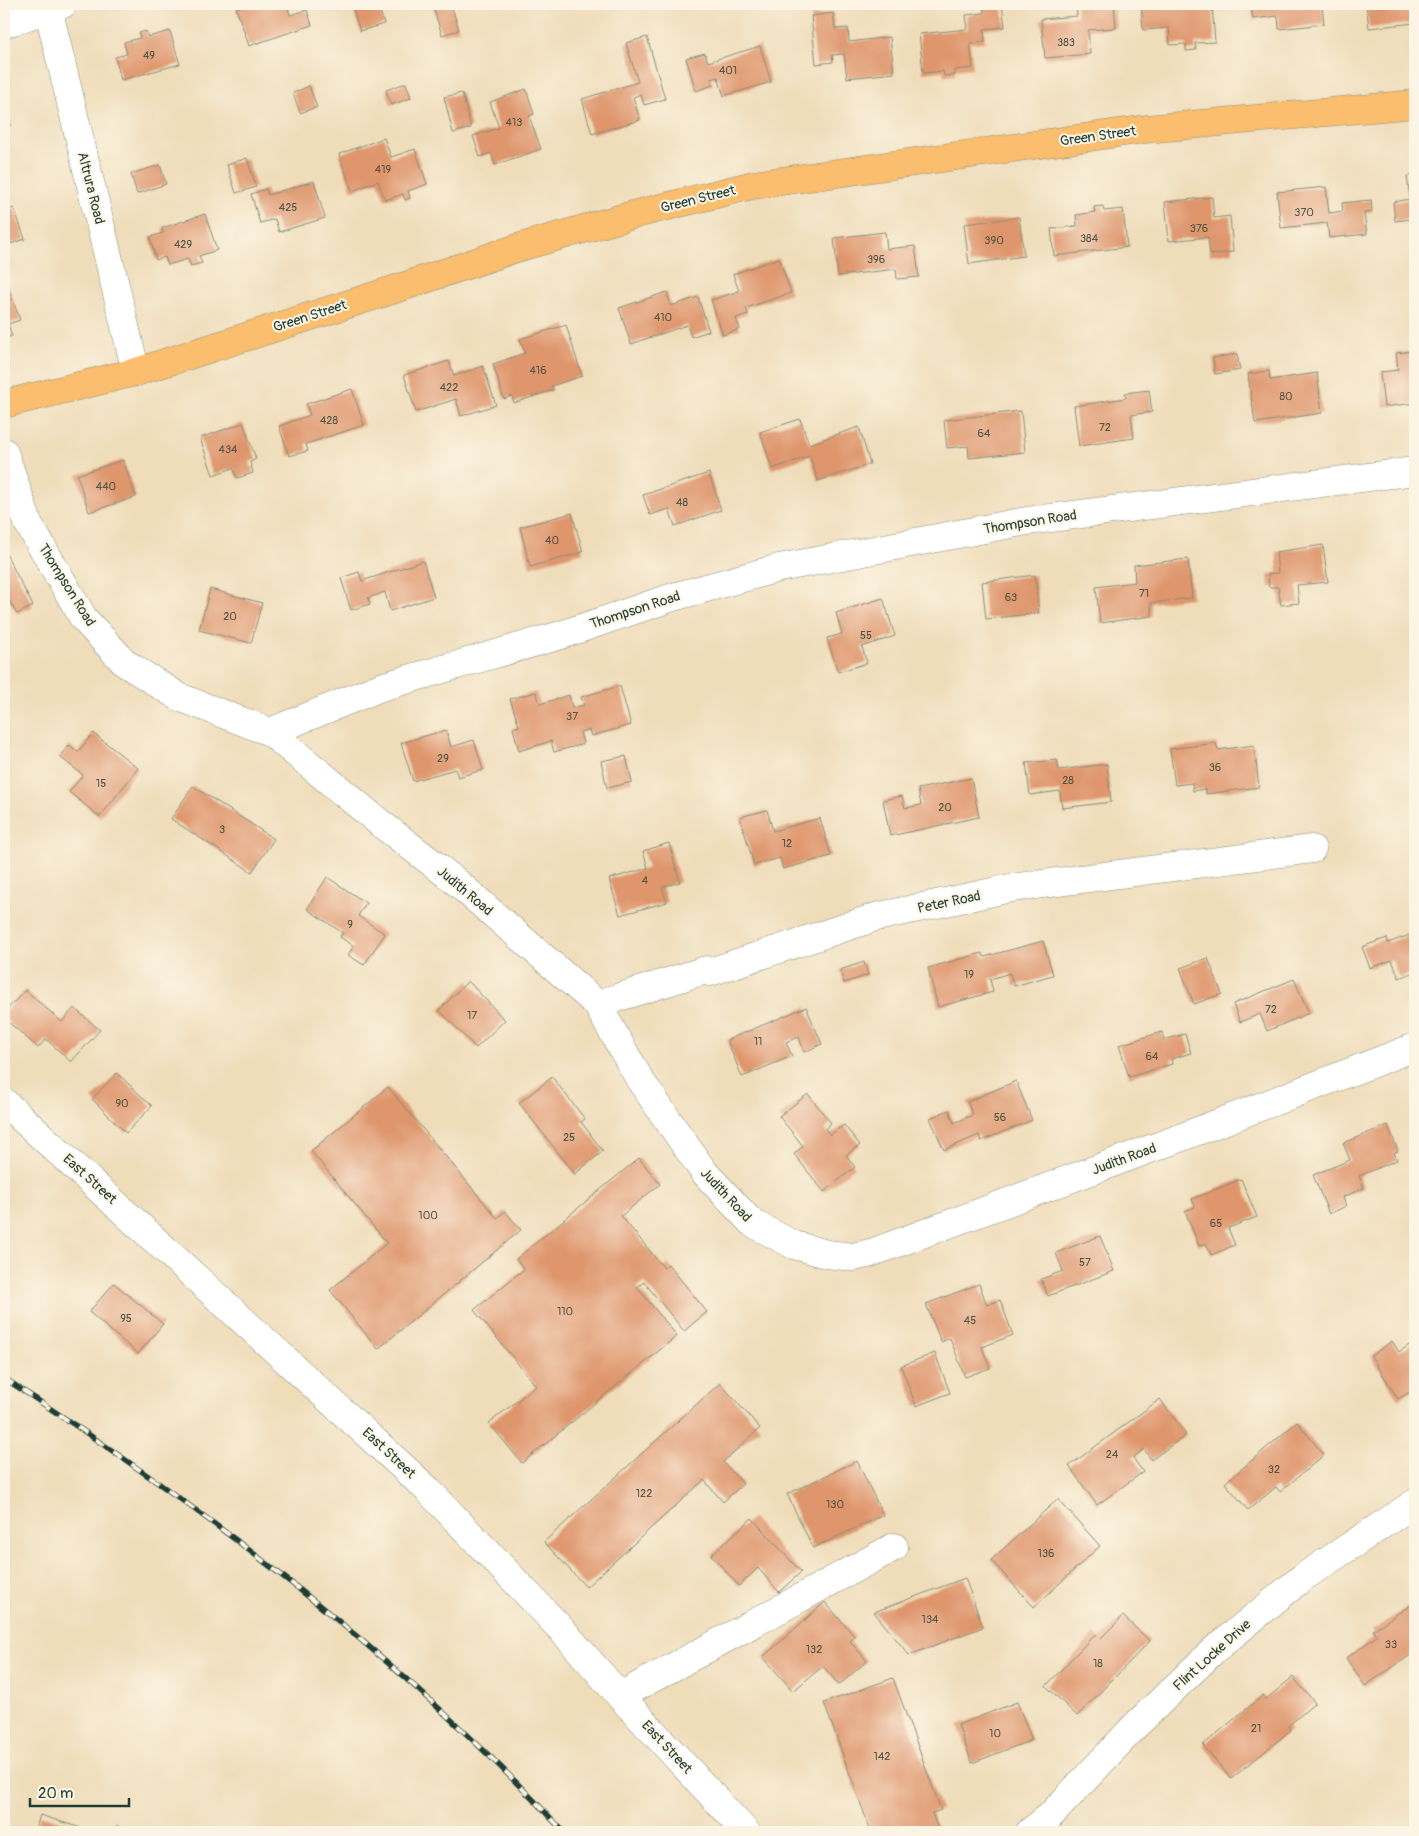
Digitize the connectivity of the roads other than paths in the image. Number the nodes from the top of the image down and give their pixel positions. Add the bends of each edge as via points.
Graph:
1 (53, 5) edge
2 (4, 24) edge
3 (1415, 104) edge
4 (136, 372) junction
5 (4, 404) edge
6 (4, 452) edge
7 (1415, 471) edge
8 (270, 732) junction
9 (1312, 849) dead end
10 (597, 1004) junction
11 (1415, 1047) edge
12 (4, 1102) edge
13 (1415, 1503) edge
14 (894, 1548) dead end
15 (620, 1696) junction
16 (746, 1832) edge
17 (1030, 1832) edge

1 - 2 street
1 - 4 street, Altrura Road
3 - 4 main road, Green Street via 1146,129 754,185 517,248
4 - 5 main road, Green Street
6 - 8 street, Thompson Road via 28,523 84,619 125,663 179,697
7 - 8 street, Thompson Road via 1027,520 779,568 673,597 561,635 381,688
8 - 10 street, Judith Road via 380,824 453,879
9 - 10 street, Peter Road via 982,894 876,917 710,972 706,970
10 - 11 street, Judith Road via 640,1080 704,1172 752,1223 794,1245 853,1257 1159,1146
12 - 15 street, East Street via 428,1490 561,1629
13 - 17 street, Flint Locke Drive via 1302,1578 1213,1651 1136,1725 1049,1817
14 - 15 street
15 - 16 street, East Street

